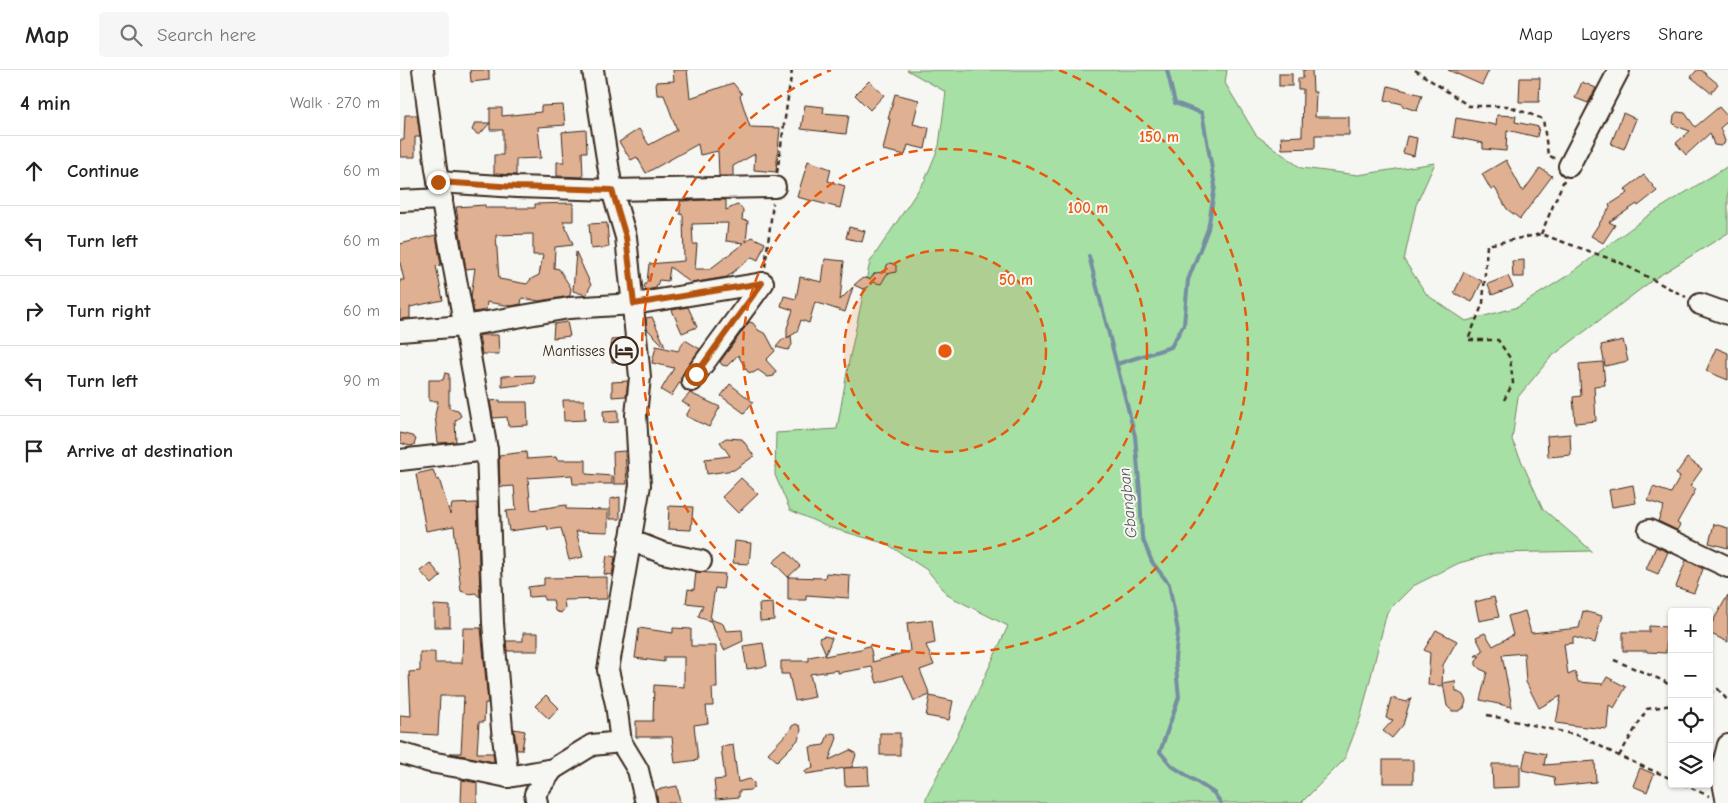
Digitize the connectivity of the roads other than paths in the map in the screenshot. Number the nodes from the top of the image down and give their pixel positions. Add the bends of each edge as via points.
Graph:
1 (423, 70) edge
2 (593, 70) edge
3 (1619, 70) edge
4 (1570, 166) road end
5 (775, 187) dead end
6 (440, 190) junction
7 (612, 190) junction
8 (400, 201) edge
9 (634, 304) junction
10 (1700, 304) road end
11 (1728, 314) edge
12 (464, 326) junction
13 (400, 331) edge
14 (692, 381) dead end
15 (487, 450) junction
16 (400, 460) edge
17 (1649, 530) dead end
18 (630, 540) junction
19 (702, 561) dead end
20 (1728, 566) edge
21 (621, 742) junction
22 (1728, 745) edge
23 (400, 753) edge
24 (553, 769) junction
25 (508, 778) junction
26 (1721, 801) edge
27 (537, 803) edge
28 (646, 803) edge

1 - 6 street
2 - 7 street
3 - 4 street
5 - 7 street
6 - 7 street via 517,187
6 - 8 street
6 - 12 street
7 - 9 street via 626,237
9 - 12 street via 569,308
9 - 14 street via 762,283
9 - 18 street via 640,377 636,414 640,485
10 - 11 street
12 - 13 street
12 - 15 street
15 - 16 street
15 - 25 street via 493,623
17 - 20 street
18 - 19 street via 663,553
18 - 21 street via 608,670
21 - 24 street via 592,745
21 - 28 street via 638,770
22 - 26 street via 1721,772
23 - 25 street
24 - 25 street
24 - 27 street via 536,794

